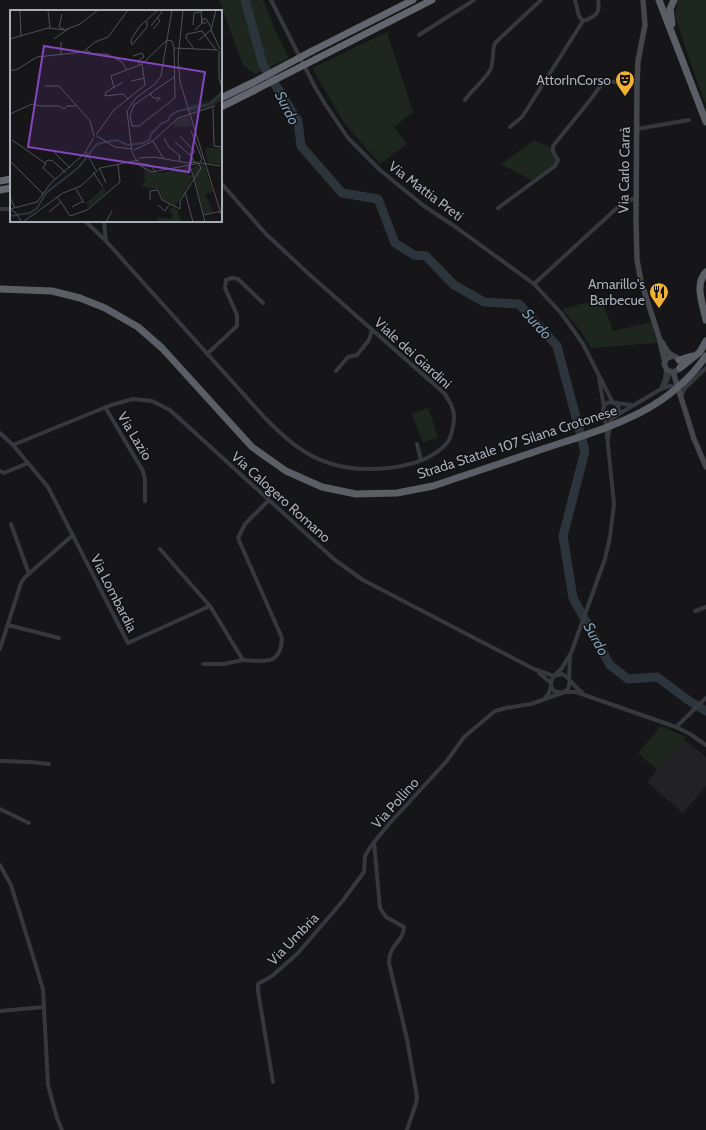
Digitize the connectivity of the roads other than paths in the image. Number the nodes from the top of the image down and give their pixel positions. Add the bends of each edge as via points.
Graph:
1 (271, 0) edge
2 (413, 0) edge
3 (432, 0) edge
4 (474, 0) edge
5 (541, 0) edge
6 (575, 0) edge
7 (598, 0) edge
8 (643, 0) edge
9 (659, 0) edge
10 (674, 0) edge
11 (583, 21) junction
12 (419, 36) dead end
13 (682, 59) junction
14 (637, 84) junction
15 (254, 87) junction
16 (222, 98) edge
17 (465, 100) dead end
18 (222, 106) edge
19 (689, 120) dead end
20 (706, 122) edge
21 (510, 128) dead end
22 (637, 129) junction
23 (10, 179) edge
24 (0, 181) edge
25 (222, 184) edge
26 (10, 188) edge
27 (0, 190) edge
28 (637, 198) junction
29 (498, 208) dead end
30 (86, 222) edge
31 (104, 222) edge
32 (106, 241) junction
33 (706, 272) edge
34 (534, 284) junction
35 (0, 289) edge
36 (263, 302) dead end
37 (706, 320) edge
38 (372, 330) junction
39 (659, 337) junction
40 (706, 341) edge
41 (206, 354) junction
42 (696, 355) junction
43 (706, 356) edge
44 (676, 358) junction
45 (665, 362) junction
46 (706, 368) edge
47 (673, 370) junction
48 (336, 371) dead end
49 (599, 374) junction
50 (676, 387) junction
51 (661, 389) junction
52 (680, 397) junction
53 (614, 403) junction
54 (632, 405) junction
55 (105, 407) junction
56 (604, 407) junction
57 (617, 415) junction
58 (605, 416) junction
59 (611, 418) junction
60 (0, 433) edge
61 (417, 444) dead end
62 (608, 444) junction
63 (13, 445) junction
64 (421, 460) junction
65 (28, 462) junction
66 (706, 466) edge
67 (0, 471) edge
68 (145, 501) dead end
69 (268, 501) junction
70 (11, 524) dead end
71 (73, 535) junction
72 (160, 549) dead end
73 (29, 574) junction
74 (210, 606) junction
75 (706, 608) edge
76 (695, 611) dead end
77 (8, 625) junction
78 (59, 638) dead end
79 (0, 649) edge
80 (571, 652) junction
81 (243, 660) junction
82 (203, 664) dead end
83 (534, 669) junction
84 (555, 675) junction
85 (569, 680) junction
86 (551, 685) junction
87 (563, 693) junction
88 (593, 697) junction
89 (706, 698) edge
90 (543, 700) junction
91 (676, 727) junction
92 (706, 745) edge
93 (0, 762) edge
94 (49, 764) dead end
95 (0, 809) edge
96 (29, 823) dead end
97 (374, 842) junction
98 (0, 865) edge
99 (44, 1007) junction
100 (0, 1011) edge
101 (273, 1082) dead end
102 (62, 1130) edge
103 (407, 1130) edge

1 - 34 street, Via Mattia Preti via 314,87 348,138 380,170 424,206
2 - 15 highway, bridge via 312,52
3 - 15 highway, bridge via 316,59
4 - 12 street
5 - 17 street via 495,42 491,68
6 - 11 street
7 - 11 street via 599,12 595,17
8 - 14 main road, Via Carlo Carrà via 644,25
9 - 13 highway
10 - 13 highway via 670,9 671,20
11 - 21 street via 525,113
13 - 20 highway
14 - 22 main road, Via Carlo Carrà
14 - 29 street via 604,81 553,146 552,152 558,160 555,166
15 - 16 highway
15 - 18 highway
19 - 22 street
22 - 28 main road, Via Carlo Carrà
23 - 24 highway
25 - 38 street, Viale dei Giardini via 266,234
26 - 27 highway
28 - 34 street via 625,201
28 - 39 main road, Via Carlo Carrà via 636,242 639,270
30 - 32 street, Viale dei Giardini
31 - 32 street
32 - 41 street, Viale dei Giardini
33 - 37 highway via 701,279 700,290
34 - 49 street, Via Mattia Preti via 561,313
35 - 43 highway, Strada Statale 107 Silana Crotonese, bridge via 52,291 80,298 105,308 138,327 162,348 252,447 286,471 322,487 356,494 397,493 433,486 610,426 666,398 683,384
36 - 41 street via 238,279 226,280 225,288 237,315 237,326
38 - 48 street via 369,340 357,355 348,357
38 - 64 street, Viale dei Giardini via 445,394 453,408 454,425 448,442
39 - 44 main road, Via Carlo Carrà via 668,353
39 - 45 main road, Via Carlo Carrà
40 - 42 highway
41 - 64 street, Viale dei Giardini via 269,423 288,441 306,453 328,463 354,469 382,469
42 - 44 highway
42 - 47 highway
44 - 45 main road via 668,358
44 - 47 main road via 680,364
45 - 47 main road, Via Carlo Carrà
46 - 52 street via 685,388
47 - 50 main road
47 - 51 street
47 - 52 main road
49 - 53 street, Via Mattia Preti
49 - 56 street, Via Mattia Preti
50 - 51 street
50 - 52 main road
51 - 54 street
52 - 66 main road
53 - 54 street
53 - 56 street via 607,403
53 - 57 street, Via Mattia Preti via 619,410
54 - 57 street
55 - 63 street, Via Calogero Romano
55 - 68 street, Via Lazio via 143,470
55 - 69 street, Via Calogero Romano via 133,399 152,401 170,410
56 - 58 street, Via Mattia Preti
57 - 59 street
58 - 59 street
58 - 62 street, Via Mattia Preti
59 - 62 street
60 - 63 street
61 - 64 street
62 - 80 street via 613,519 605,559
63 - 65 street
65 - 67 street via 4,473
65 - 71 street via 48,487
69 - 81 street via 245,524 238,538 282,638 282,650 277,656 265,661
69 - 83 street, Via Calogero Romano via 335,560 363,580
70 - 73 street
71 - 73 street
71 - 74 street, Via Lombardia via 128,643
72 - 74 street
73 - 77 street via 21,583
74 - 81 street
75 - 76 street
77 - 78 street
77 - 79 street
80 - 84 street
80 - 85 street
81 - 82 street
83 - 84 street
83 - 86 street
84 - 85 street via 565,675
84 - 86 street
85 - 87 street via 568,689
85 - 88 street via 577,689
86 - 87 street via 554,691
86 - 90 street
87 - 88 street via 576,692
87 - 90 street, Via Pollino
88 - 91 street
89 - 91 street
90 - 97 street, Via Pollino via 491,714 464,737 446,762
91 - 92 street
93 - 94 street
95 - 96 street
97 - 101 street, Via Umbria via 365,856 364,872 341,903 298,953 272,976 258,984
97 - 103 street, Via Pollino via 380,908 386,917 404,927 404,936 391,951 389,963 407,1039 417,1097
98 - 99 street via 11,885 43,989
99 - 100 street
99 - 102 street via 48,1085

